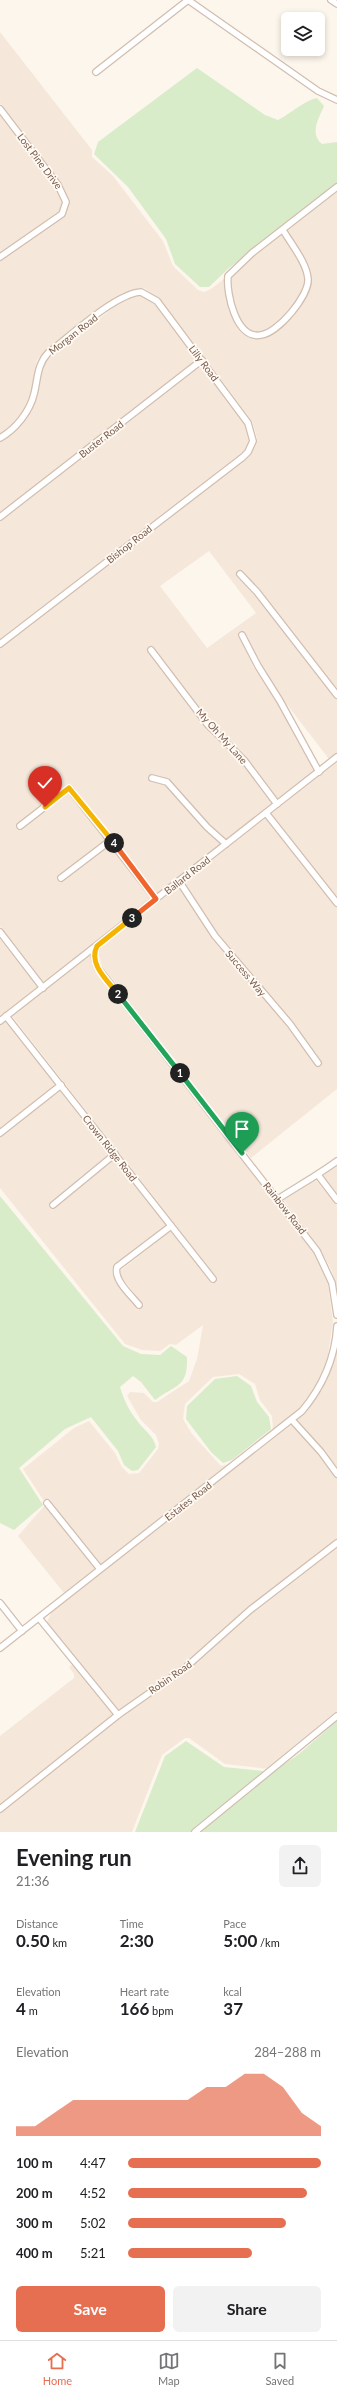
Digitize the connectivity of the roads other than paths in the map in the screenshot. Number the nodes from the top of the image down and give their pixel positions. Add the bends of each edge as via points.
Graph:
1 (188, 0) edge
2 (332, 0) edge
3 (337, 4) edge
4 (96, 72) dead end
5 (337, 100) edge
6 (0, 109) edge
7 (337, 188) edge
8 (283, 230) junction
9 (0, 257) edge
10 (145, 292) joint
11 (202, 360) junction
12 (0, 438) edge
13 (253, 441) joint
14 (0, 518) edge
15 (240, 574) dead end
16 (242, 635) dead end
17 (0, 644) edge
18 (151, 650) dead end
19 (337, 695) edge
20 (337, 757) edge
21 (319, 772) junction
22 (152, 778) dead end
23 (277, 804) junction
24 (266, 813) junction
25 (20, 826) dead end
26 (112, 840) junction
27 (226, 844) junction
28 (61, 878) dead end
29 (179, 881) junction
30 (156, 899) junction
31 (337, 903) edge
32 (0, 932) edge
33 (97, 946) junction
34 (43, 988) junction
35 (6, 1016) junction
36 (0, 1021) edge
37 (318, 1062) dead end
38 (61, 1085) junction
39 (0, 1133) edge
40 (115, 1154) junction
41 (337, 1161) edge
42 (318, 1175) junction
43 (278, 1199) junction
44 (337, 1200) edge
45 (53, 1205) dead end
46 (171, 1226) junction
47 (213, 1279) dead end
48 (139, 1305) dead end
49 (337, 1315) edge
50 (337, 1326) edge
51 (292, 1420) junction
52 (337, 1474) edge
53 (48, 1503) dead end
54 (337, 1543) edge
55 (100, 1569) junction
56 (0, 1604) edge
57 (39, 1618) junction
58 (22, 1631) junction
59 (0, 1648) edge
60 (118, 1715) junction
61 (337, 1716) edge
62 (0, 1809) edge
63 (195, 1832) edge

1 - 4 street
1 - 5 street via 318,91
2 - 3 street
6 - 9 street, Lost Pine Drive via 58,185 66,202 62,214
7 - 8 street
8 - 8 street via 228,276 229,297 236,316 245,330 255,336 266,334 281,323 299,302 308,280 307,272
10 - 11 street, Lilly Road via 156,301
10 - 12 street, Morgan Road via 122,297 48,353 41,361 34,395 26,412 12,429
11 - 13 street, Lilly Road via 248,423
11 - 14 street, Buster Road
13 - 17 street, Bishop Road via 243,457
15 - 19 street via 257,592
16 - 21 street
18 - 23 street, My Oh My Lane via 208,725 244,760
20 - 21 street, Ballard Road
21 - 23 street, Ballard Road
22 - 27 street via 167,782 207,827
23 - 24 street, Ballard Road
24 - 27 street, Ballard Road
24 - 31 street
25 - 26 street via 69,788
26 - 28 street
26 - 30 street
27 - 29 street, Ballard Road
29 - 30 street, Ballard Road
29 - 37 street, Success Way via 215,936 290,1024
30 - 33 street, Ballard Road
32 - 34 street
33 - 34 street, Ballard Road
33 - 43 street, Rainbow Road via 94,960 98,968
34 - 35 street, Ballard Road
35 - 36 street, Ballard Road
35 - 38 street, Crown Ridge Road
38 - 39 street
38 - 40 street, Crown Ridge Road
40 - 45 street
40 - 46 street, Crown Ridge Road
41 - 42 street
42 - 43 street
42 - 44 street
43 - 49 street, Rainbow Road via 317,1250 332,1283
46 - 47 street, Crown Ridge Road
46 - 48 street via 121,1263 116,1271 119,1280
50 - 51 street, Estates Road via 334,1349 325,1376 312,1398
51 - 52 street
51 - 55 street, Estates Road
53 - 55 street
54 - 60 street, Robin Road via 250,1610 185,1668
55 - 57 street, Estates Road
56 - 58 street
57 - 58 street, Estates Road
57 - 60 street
58 - 59 street, Estates Road
60 - 62 street, Robin Road
61 - 63 street

